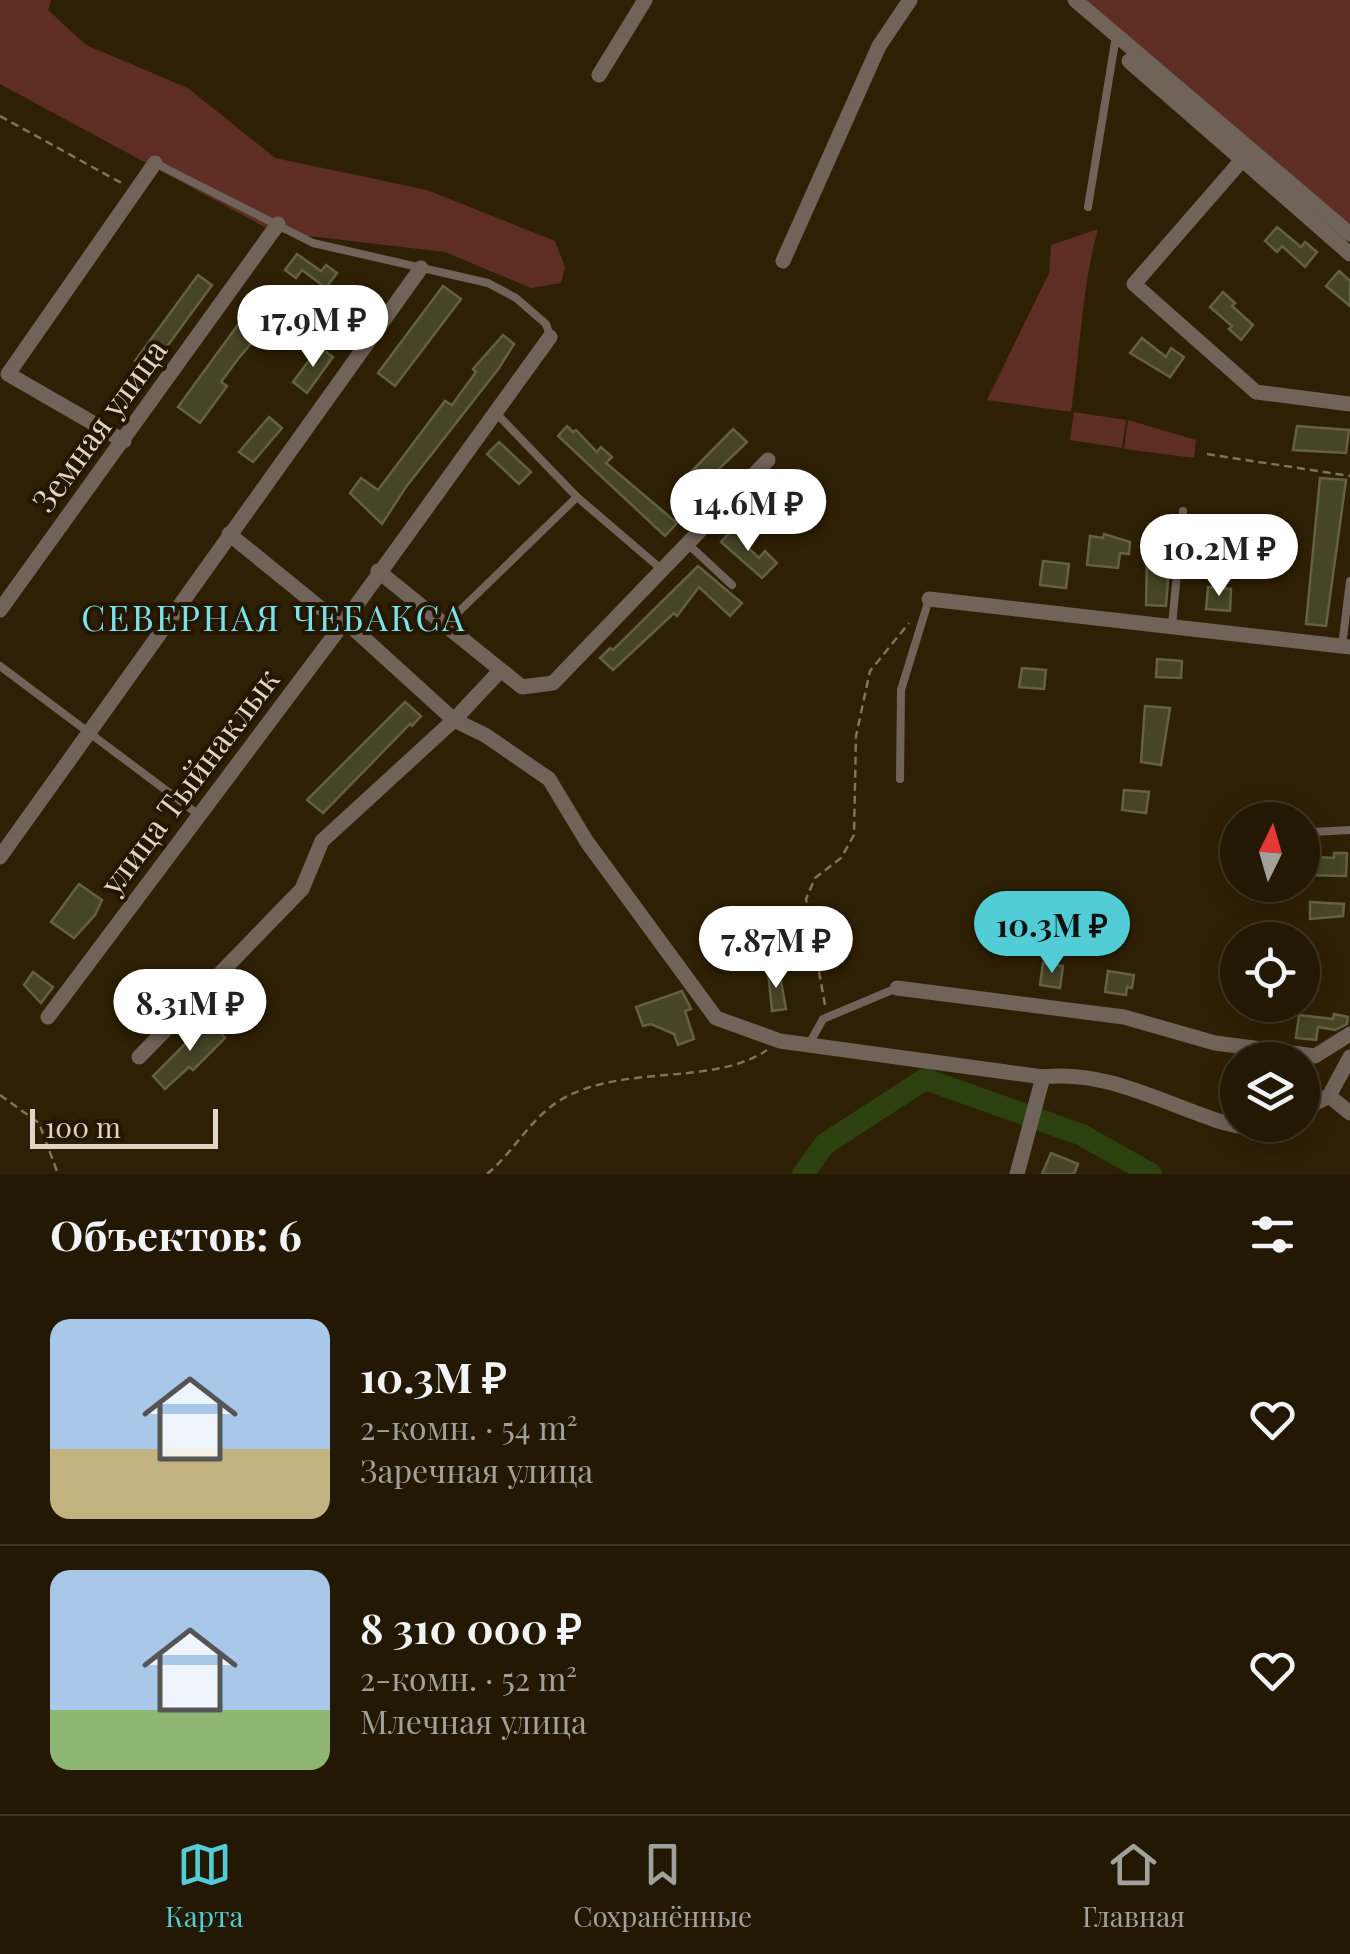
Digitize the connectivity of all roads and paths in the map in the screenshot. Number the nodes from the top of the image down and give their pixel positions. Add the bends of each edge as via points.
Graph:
1 (645, 0) edge
2 (910, 0) edge
3 (1075, 0) edge
4 (1116, 36) junction
5 (1129, 61) dead end
6 (600, 75) dead end
7 (0, 116) edge
8 (1242, 160) junction
9 (155, 163) joint
10 (135, 192) junction
11 (1088, 207) dead end
12 (278, 224) junction
13 (1350, 234) edge
14 (1350, 254) edge
15 (783, 261) dead end
16 (421, 268) junction
17 (550, 336) joint
18 (1350, 404) edge
19 (496, 414) junction
20 (124, 441) junction
21 (1208, 454) dead end
22 (768, 460) dead end
23 (1350, 476) edge
24 (577, 496) junction
25 (1184, 511) dead end
26 (229, 534) junction
27 (688, 544) junction
28 (660, 568) junction
29 (378, 571) junction
30 (1350, 581) edge
31 (732, 585) dead end
32 (929, 598) junction
33 (0, 610) edge
34 (345, 620) junction
35 (1172, 625) junction
36 (444, 626) junction
37 (1346, 646) edge
38 (0, 666) edge
39 (500, 671) junction
40 (454, 720) junction
41 (88, 732) junction
42 (900, 778) dead end
43 (199, 815) junction
44 (1350, 830) edge
45 (1320, 832) edge
46 (0, 857) edge
47 (896, 988) joint
48 (48, 1017) dead end
49 (823, 1020) junction
50 (1350, 1034) edge
51 (780, 1040) junction
52 (808, 1044) junction
53 (139, 1057) dead end
54 (1350, 1058) edge
55 (1042, 1077) junction
56 (0, 1095) edge
57 (1329, 1096) junction
58 (1320, 1101) edge
59 (1350, 1114) edge
60 (1220, 1121) edge
61 (58, 1174) edge
62 (487, 1174) edge
63 (1017, 1174) edge

1 - 6 street
2 - 15 street via 879,46
3 - 4 street
4 - 11 lane
4 - 13 street
5 - 8 street
7 - 10 path
8 - 14 street
8 - 18 street via 1134,284 1256,392
9 - 10 street
9 - 12 lane
10 - 20 street via 8,374
12 - 16 lane via 313,243
12 - 20 street, Земная улица
16 - 17 lane via 488,283 516,298 546,324
16 - 26 street
17 - 19 street, улица Тыйнаклык
19 - 24 lane
19 - 29 street, улица Тыйнаклык
20 - 33 street, Земная улица
21 - 23 path
22 - 27 street
24 - 28 lane
24 - 36 lane
25 - 35 lane
26 - 34 street
26 - 41 street
27 - 28 street
27 - 31 lane
28 - 39 street via 553,683 522,687
29 - 34 street, улица Тыйнаклык
29 - 36 street
30 - 37 lane
32 - 35 street
32 - 42 lane via 901,690
32 - 49 path via 870,671 856,736 854,835 841,858 814,878 806,899
34 - 40 street
34 - 43 street, улица Тыйнаклык
35 - 37 street
36 - 39 street
38 - 41 lane
39 - 40 street
40 - 51 street via 549,779 716,1018
40 - 53 street via 322,842 302,889
41 - 43 lane
41 - 46 street
43 - 48 street, улица Тыйнаклык
44 - 45 lane
47 - 49 lane
47 - 50 street via 1124,1016 1216,1043 1314,1056
49 - 52 lane
51 - 52 street
51 - 62 path via 729,1066 622,1077 564,1098 528,1126
52 - 55 street
54 - 57 street
55 - 60 street via 1071,1074 1117,1083
55 - 63 street
56 - 61 path via 38,1124
57 - 58 street
57 - 59 street

